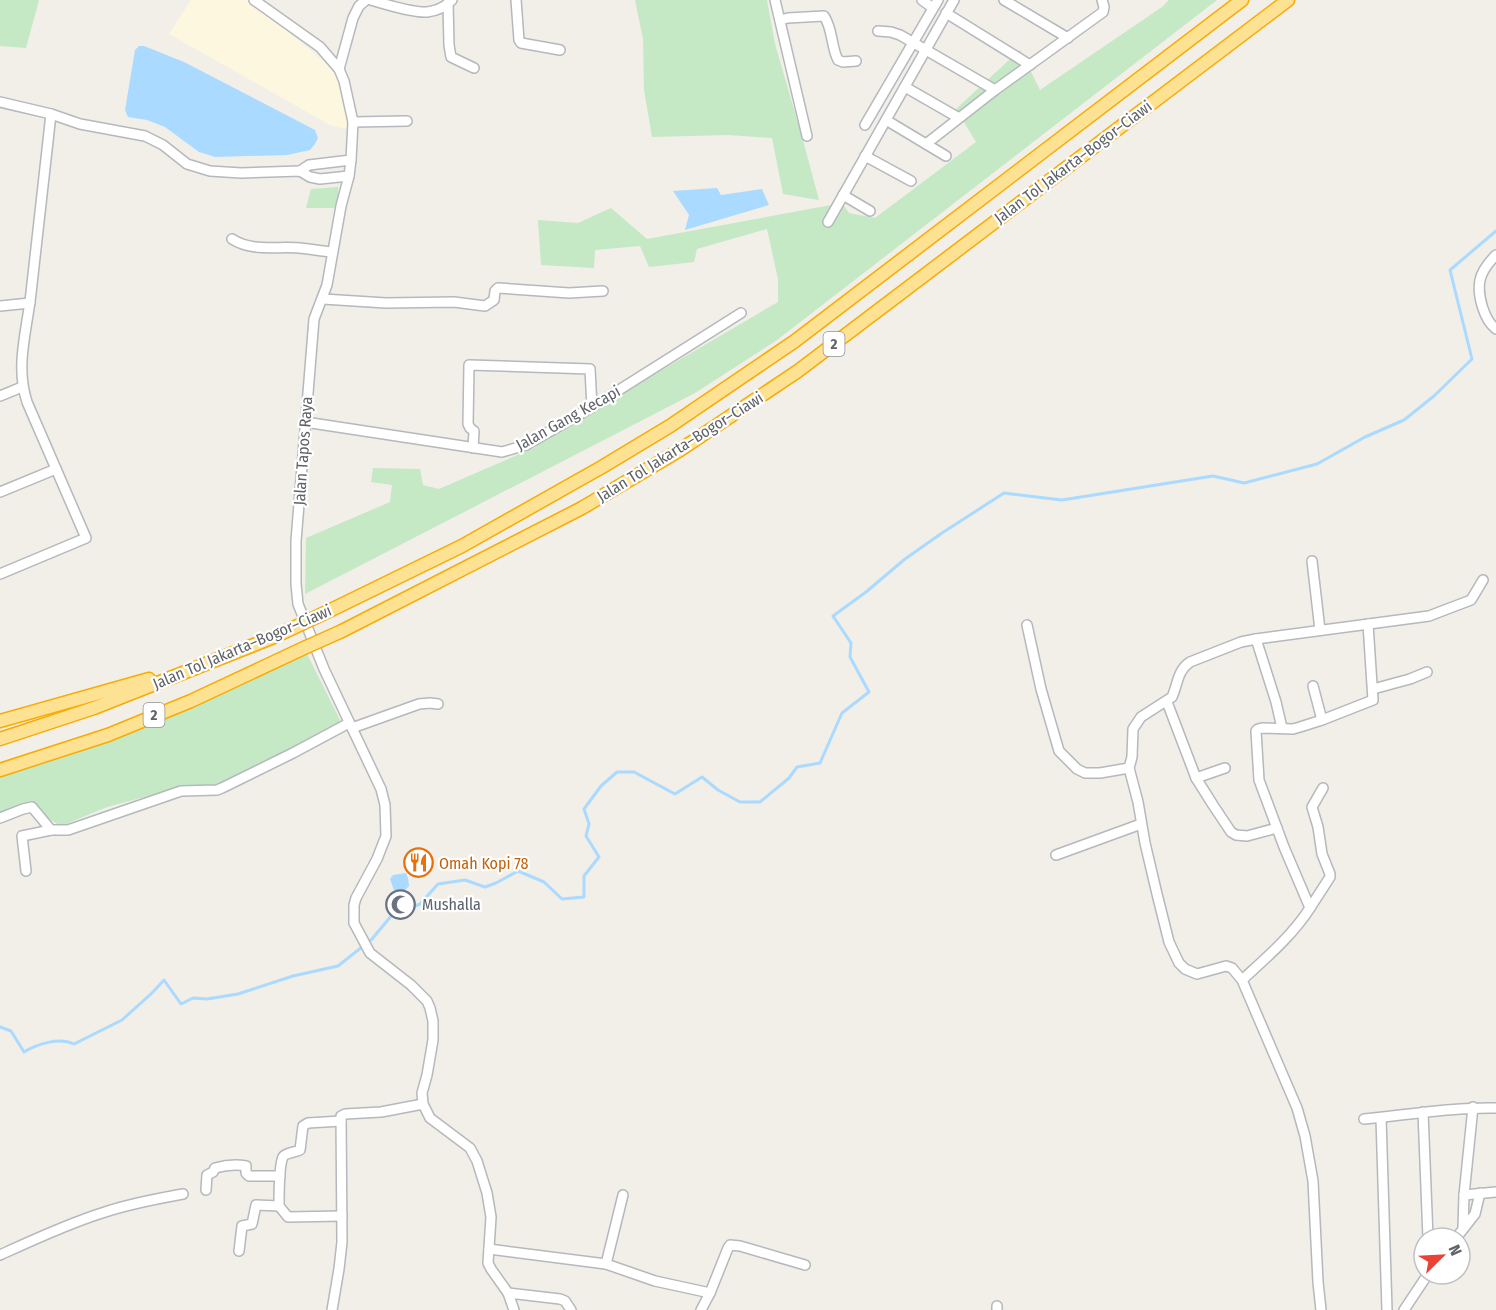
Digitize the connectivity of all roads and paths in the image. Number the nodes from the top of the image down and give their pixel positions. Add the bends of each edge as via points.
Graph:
1 (254, 0) edge
2 (366, 0) edge
3 (371, 0) edge
4 (516, 0) edge
5 (775, 0) edge
6 (922, 0) edge
7 (954, 0) edge
8 (1004, 0) edge
9 (1102, 0) edge
10 (1242, 0) edge
11 (1288, 0) edge
12 (450, 2) edge
13 (936, 4) edge
14 (946, 13) junction
15 (780, 20) junction
16 (878, 31) dead end
17 (1068, 38) junction
18 (913, 43) junction
19 (560, 50) dead end
20 (925, 50) junction
21 (856, 61) dead end
22 (1030, 65) junction
23 (474, 68) dead end
24 (339, 69) junction
25 (905, 87) junction
26 (995, 90) junction
27 (0, 102) edge
28 (51, 114) junction
29 (959, 118) junction
30 (886, 120) junction
31 (407, 121) dead end
32 (353, 122) junction
33 (864, 126) dead end
34 (807, 136) dead end
35 (926, 144) junction
36 (865, 156) junction
37 (946, 156) dead end
38 (351, 160) junction
39 (300, 171) junction
40 (349, 176) junction
41 (911, 181) dead end
42 (843, 195) junction
43 (870, 211) dead end
44 (828, 222) dead end
45 (232, 239) dead end
46 (332, 252) junction
47 (1495, 256) edge
48 (603, 291) dead end
49 (323, 299) junction
50 (30, 303) junction
51 (0, 306) edge
52 (741, 313) dead end
53 (1496, 329) edge
54 (22, 387) junction
55 (0, 396) edge
56 (592, 407) junction
57 (305, 422) junction
58 (473, 448) junction
59 (56, 469) junction
60 (0, 492) edge
61 (1312, 561) dead end
62 (0, 574) edge
63 (1483, 580) dead end
64 (1368, 624) junction
65 (1027, 625) dead end
66 (1320, 630) junction
67 (1256, 639) junction
68 (252, 646) junction
69 (1427, 672) dead end
70 (1313, 686) dead end
71 (1373, 689) junction
72 (1167, 702) junction
73 (438, 704) dead end
74 (1322, 720) junction
75 (0, 722) edge
76 (350, 725) junction
77 (1282, 728) junction
78 (0, 739) edge
79 (1129, 768) junction
80 (1225, 768) dead end
81 (0, 771) edge
82 (1196, 778) junction
83 (1323, 788) dead end
84 (0, 818) edge
85 (1142, 824) junction
86 (1277, 828) junction
87 (51, 830) junction
88 (1056, 855) dead end
89 (26, 871) dead end
90 (1310, 908) junction
91 (1242, 980) junction
92 (423, 1104) junction
93 (1473, 1107) junction
94 (1496, 1107) edge
95 (1423, 1112) junction
96 (1381, 1118) junction
97 (1364, 1119) dead end
98 (340, 1121) junction
99 (280, 1176) junction
100 (206, 1190) dead end
101 (1496, 1192) edge
102 (183, 1194) dead end
103 (1464, 1194) junction
104 (1480, 1194) junction
105 (623, 1195) dead end
106 (279, 1206) junction
107 (342, 1216) junction
108 (1428, 1226) edge
109 (1463, 1226) edge
110 (1465, 1226) edge
111 (489, 1249) junction
112 (239, 1251) dead end
113 (0, 1256) edge
114 (606, 1264) junction
115 (805, 1265) dead end
116 (1420, 1286) edge
117 (508, 1293) junction
118 (710, 1293) junction
119 (1321, 1308) edge
120 (332, 1310) edge
121 (514, 1310) edge
122 (572, 1310) edge
123 (701, 1310) edge
124 (1310, 1310) edge
125 (1387, 1310) edge
126 (1404, 1310) edge

1 - 24 street, Jalan Tapos Raya via 320,47
2 - 24 street via 353,18
3 - 12 street via 425,12
4 - 19 street via 521,43
5 - 15 street
6 - 13 street
7 - 14 street
8 - 17 street
9 - 17 street via 1103,12
10 - 68 highway, Jalan Tol Jakarta–Bogor–Ciawi / 2, bridge via 795,341 670,426 462,546
11 - 81 highway, Jalan Tol Jakarta–Bogor–Ciawi / 2, bridge via 798,371 582,508 342,631 190,701 108,735
12 - 23 street via 451,57
13 - 18 street
14 - 20 street
14 - 22 street
15 - 21 street via 824,16 838,60
15 - 34 street
16 - 18 street via 900,35
17 - 22 street
18 - 20 street
18 - 33 street
20 - 25 street
20 - 26 street
22 - 26 street
24 - 32 street, Jalan Tapos Raya
25 - 29 street
25 - 30 street
26 - 29 street
27 - 28 street
28 - 39 street via 80,124 146,136 187,164 210,171
28 - 50 street
29 - 35 street
30 - 35 street
30 - 36 street
31 - 32 street
32 - 38 street, Jalan Tapos Raya
35 - 37 street
36 - 41 street
36 - 42 street
38 - 39 street via 309,165
38 - 40 street, Jalan Tapos Raya
39 - 40 street via 310,177
40 - 46 street, Jalan Tapos Raya
42 - 43 street
42 - 44 street
45 - 46 street via 249,246
46 - 49 street, Jalan Tapos Raya
47 - 53 street via 1480,278 1479,288 1490,324
48 - 49 street via 498,288 494,300 485,306
49 - 57 street, Jalan Tapos Raya via 314,319
50 - 51 street
50 - 54 street
52 - 56 street, Jalan Gang Kecapi
54 - 55 street
54 - 59 street
56 - 58 street, Jalan Gang Kecapi via 526,445 502,452
56 - 58 street via 590,369 469,365 468,424 474,431
57 - 58 street, Jalan Gang Kecapi
57 - 76 street, Jalan Tapos Raya via 296,541 298,604
59 - 60 street
59 - 62 street via 86,538
61 - 66 street
63 - 64 street via 1470,601 1426,616
64 - 66 street
64 - 71 street
65 - 79 street via 1059,751 1085,773
66 - 67 street
67 - 72 street via 1184,666
67 - 77 street
68 - 75 highway
68 - 78 highway, Jalan Tol Jakarta–Bogor–Ciawi / 2 via 94,708
69 - 71 street
70 - 74 street
71 - 74 street via 1371,702
72 - 79 street via 1142,717 1133,729
72 - 82 street
73 - 76 street via 419,704
74 - 77 street via 1300,728
76 - 87 street via 217,790 181,791 68,831
76 - 92 street, Jalan Tapos Raya via 381,789 386,822 386,836 377,860 356,898 354,923 366,947 416,990 430,1008 433,1040
77 - 86 street via 1259,728 1256,734 1258,778
79 - 85 street
80 - 82 street
82 - 86 street via 1231,832 1247,836
83 - 90 street via 1312,807 1330,877
84 - 87 street via 32,807
85 - 88 street
85 - 91 street via 1169,942 1179,963 1197,974 1226,966
86 - 90 street
87 - 89 street via 22,836
90 - 91 street via 1274,951
91 - 119 street via 1297,1108 1305,1136 1313,1181
92 - 98 street via 345,1114
92 - 111 street via 430,1118 470,1148 477,1161 489,1204
93 - 94 street
93 - 95 street
93 - 103 street
95 - 96 street
95 - 108 street
96 - 97 street
96 - 125 street
98 - 99 street via 303,1126 301,1148 284,1156
98 - 107 street
99 - 100 street via 249,1176 245,1165 233,1164 208,1173
99 - 106 street
101 - 104 street
102 - 113 street via 101,1213
103 - 104 street
103 - 109 street
104 - 110 street via 1475,1214
105 - 114 street
106 - 107 street via 288,1217
106 - 112 street via 256,1205 252,1223 242,1226
107 - 120 street
111 - 114 street
111 - 117 street via 488,1263
114 - 118 street via 655,1281
115 - 118 street via 730,1245
116 - 126 street
117 - 121 street
117 - 122 street via 560,1299
118 - 123 street
119 - 124 street

